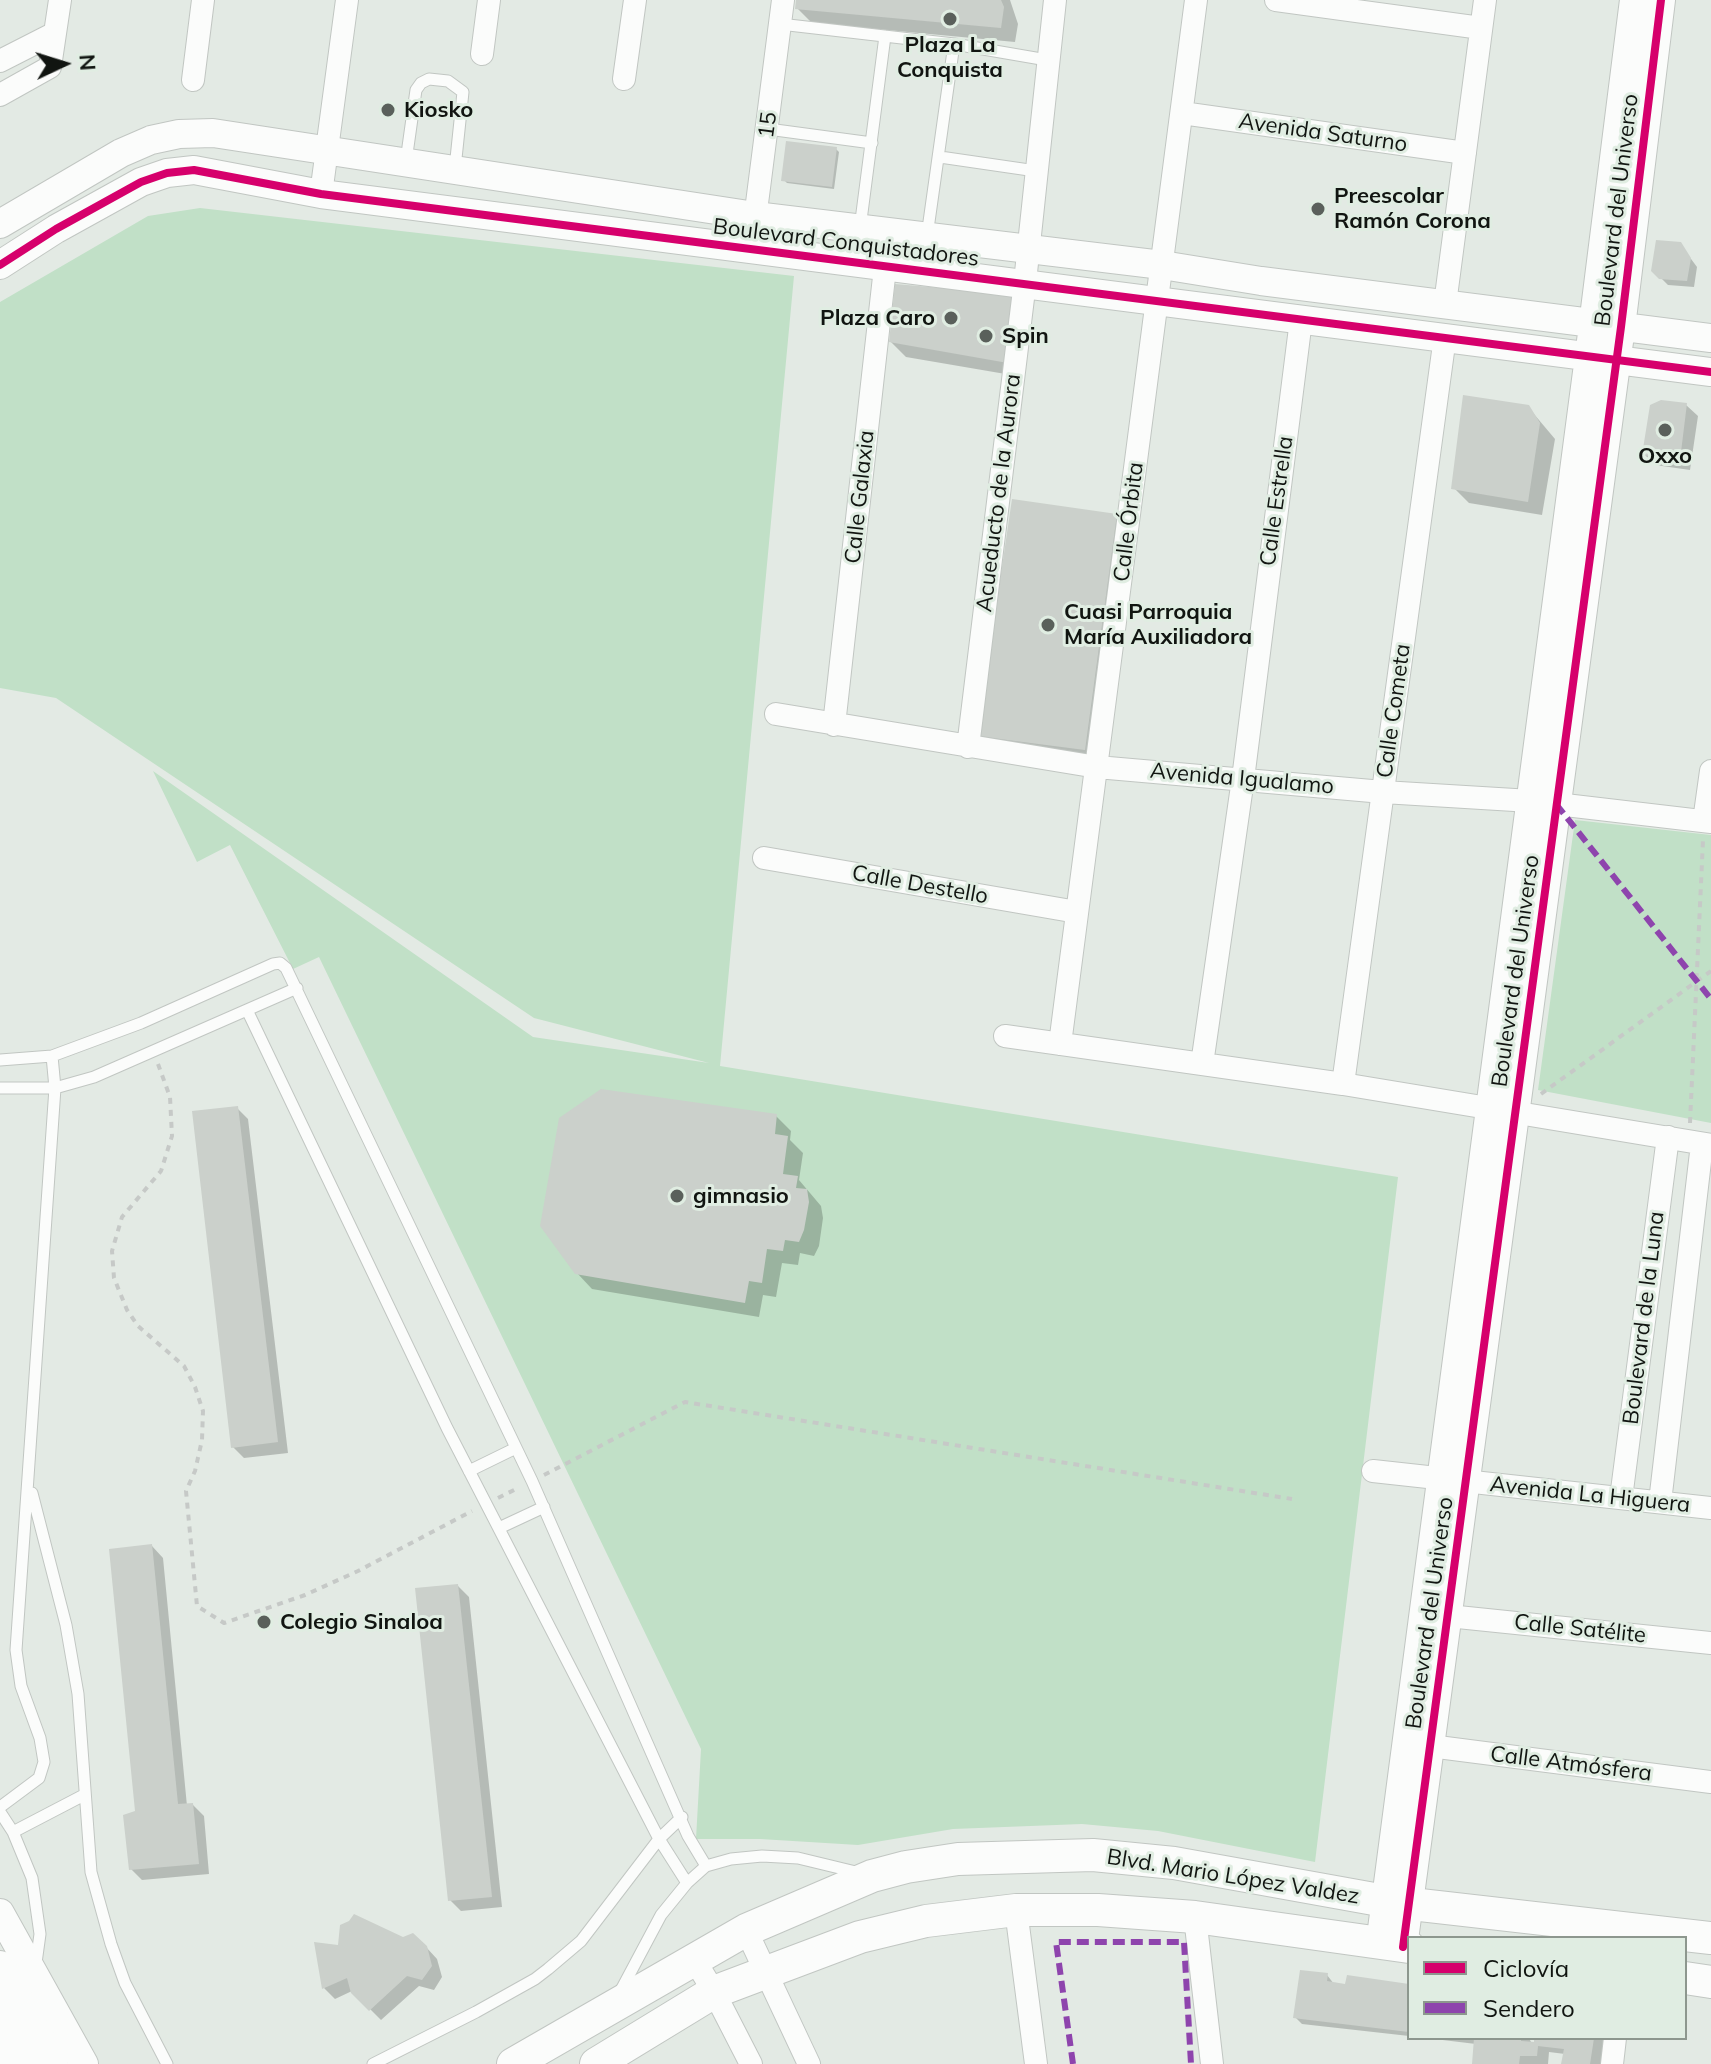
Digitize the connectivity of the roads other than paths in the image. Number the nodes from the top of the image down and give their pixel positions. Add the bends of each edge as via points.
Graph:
1 (60, 0) edge
2 (203, 0) edge
3 (347, 0) edge
4 (489, 0) edge
5 (635, 0) edge
6 (783, 0) edge
7 (1055, 0) edge
8 (1196, 0) edge
9 (1276, 0) edge
10 (1485, 0) edge
11 (1634, 0) edge
12 (1661, 0) edge
13 (1346, 5) edge
14 (780, 24) junction
15 (1481, 28) junction
16 (55, 33) junction
17 (885, 36) junction
18 (954, 44) junction
19 (482, 54) dead end
20 (1047, 60) junction
21 (0, 61) edge
22 (624, 79) dead end
23 (193, 80) dead end
24 (0, 95) edge
25 (1182, 113) junction
26 (768, 129) junction
27 (872, 143) junction
28 (326, 148) junction
29 (1465, 153) junction
30 (940, 157) junction
31 (406, 161) junction
32 (455, 169) junction
33 (1036, 171) junction
34 (321, 194) junction
35 (755, 216) junction
36 (0, 224) edge
37 (860, 229) junction
38 (927, 237) junction
39 (751, 250) junction
40 (1028, 250) junction
41 (0, 265) edge
42 (1162, 265) junction
43 (885, 268) junction
44 (1025, 282) junction
45 (1158, 300) junction
46 (1445, 304) junction
47 (1301, 320) junction
48 (1607, 325) junction
49 (1445, 337) junction
50 (1711, 338) edge
51 (1603, 358) junction
52 (1711, 372) edge
53 (776, 714) dead end
54 (834, 725) junction
55 (968, 747) junction
56 (1097, 767) junction
57 (1711, 771) edge
58 (1243, 779) junction
59 (1383, 792) junction
60 (1544, 803) junction
61 (1708, 822) edge
62 (764, 858) dead end
63 (1077, 912) junction
64 (297, 988) junction
65 (247, 1010) junction
66 (1005, 1036) dead end
67 (1060, 1044) junction
68 (52, 1056) junction
69 (0, 1060) edge
70 (1202, 1064) junction
71 (1343, 1084) junction
72 (0, 1088) edge
73 (55, 1088) junction
74 (1503, 1110) junction
75 (1692, 1142) edge
76 (516, 1448) junction
77 (469, 1471) junction
78 (1373, 1471) dead end
79 (1454, 1480) junction
80 (29, 1485) junction
81 (1621, 1498) junction
82 (1660, 1502) junction
83 (544, 1507) junction
84 (1711, 1508) edge
85 (499, 1528) junction
86 (1448, 1616) junction
87 (1711, 1643) edge
88 (1418, 1746) junction
89 (1711, 1782) edge
90 (84, 1795) junction
91 (0, 1809) edge
92 (682, 1817) junction
93 (13, 1832) junction
94 (659, 1839) junction
95 (706, 1866) junction
96 (872, 1876) junction
97 (687, 1883) junction
98 (1397, 1902) junction
99 (1016, 1910) junction
100 (0, 1913) edge
101 (1195, 1917) junction
102 (746, 1930) junction
103 (1711, 1938) edge
104 (1397, 1946) edge
105 (694, 1959) junction
106 (0, 1967) edge
107 (765, 1971) junction
108 (35, 1976) junction
109 (1687, 1978) edge
110 (1711, 1982) edge
111 (714, 1992) junction
112 (611, 2010) junction
113 (0, 2017) edge
114 (1615, 2040) edge
115 (26, 2064) edge
116 (52, 2064) edge
117 (84, 2064) edge
118 (167, 2064) edge
119 (373, 2064) edge
120 (513, 2064) edge
121 (596, 2064) edge
122 (751, 2064) edge
123 (809, 2064) edge
124 (1036, 2064) edge
125 (1212, 2064) edge
126 (1612, 2064) edge

1 - 16 street
2 - 23 street
3 - 28 street
4 - 19 street
5 - 22 street
6 - 14 street, 15
7 - 20 street, Acueducto de la Aurora
8 - 25 street, Calle Órbita
9 - 13 street
10 - 15 street
11 - 48 street, Boulevard del Universo
12 - 48 street, Boulevard del Universo
13 - 15 street
14 - 17 lane
14 - 26 street, 15
15 - 29 street
16 - 21 street
16 - 24 street via 50,67
17 - 18 lane
17 - 27 lane
18 - 20 lane
18 - 30 lane
20 - 33 street, Acueducto de la Aurora
25 - 29 street, Avenida Saturno
25 - 42 street, Calle Órbita
26 - 27 lane
26 - 35 street, 15
27 - 37 lane
28 - 31 street, Boulevard Conquistadores
28 - 34 street
28 - 36 street, Boulevard Conquistadores via 213,133 151,140
29 - 46 street
30 - 33 lane
30 - 38 lane
31 - 32 street, Boulevard Conquistadores
31 - 32 lane via 416,90 429,79 448,81 463,92
32 - 35 street, Boulevard Conquistadores
33 - 40 street, Acueducto de la Aurora
34 - 39 street, Boulevard Conquistadores
34 - 41 street, Boulevard Conquistadores via 194,170 167,173 141,182
35 - 37 street, Boulevard Conquistadores
35 - 39 street, 15
37 - 38 street, Boulevard Conquistadores
38 - 40 street, Boulevard Conquistadores
39 - 43 street, Boulevard Conquistadores
40 - 42 street, Boulevard Conquistadores
40 - 44 street, Acueducto de la Aurora
42 - 45 street, Calle Órbita
42 - 46 street, Boulevard Conquistadores
43 - 44 street, Boulevard Conquistadores
43 - 54 street, Calle Galaxia
44 - 45 street, Boulevard Conquistadores
44 - 55 street, Acueducto de la Aurora
45 - 47 street, Boulevard Conquistadores
45 - 56 street, Calle Órbita
46 - 48 street, Boulevard Conquistadores
47 - 49 street, Boulevard Conquistadores
47 - 58 street, Calle Estrella
48 - 50 street, Boulevard Conquistadores
48 - 51 street, Boulevard del Universo
49 - 51 street, Boulevard Conquistadores
49 - 59 street, Calle Cometa
51 - 52 street, Boulevard Conquistadores
51 - 60 street, Boulevard del Universo
53 - 54 street, Avenida Igualamo
54 - 55 street, Avenida Igualamo
55 - 56 street, Avenida Igualamo
56 - 58 street, Avenida Igualamo
56 - 63 street, Calle Órbita
57 - 61 street
58 - 59 street, Avenida Igualamo
58 - 70 street, Calle Estrella
59 - 60 street, Avenida Igualamo
59 - 71 street, Calle Cometa
60 - 61 street, Avenida Igualamo
60 - 74 street, Boulevard del Universo
62 - 63 street, Calle Destello
63 - 67 street, Calle Órbita
64 - 65 lane
64 - 68 lane via 286,968 273,964
64 - 76 lane
65 - 73 lane via 154,1053
65 - 77 lane
66 - 67 street
67 - 70 street
68 - 69 lane
68 - 73 lane
70 - 71 street
71 - 74 street
72 - 73 lane
73 - 80 lane
74 - 75 street
74 - 79 street, Boulevard del Universo
75 - 81 street, Boulevard de la Luna
75 - 82 street, Boulevard de la Luna
76 - 77 lane
76 - 83 lane
77 - 85 lane
78 - 79 street, Avenida La Higuera
79 - 81 street, Avenida La Higuera
79 - 86 street, Boulevard del Universo
79 - 88 street, Boulevard del Universo
80 - 90 lane via 66,1625 83,1739
80 - 91 lane via 16,1650 44,1762 39,1778
81 - 82 street, Avenida La Higuera
82 - 84 street, Avenida La Higuera
83 - 85 lane
83 - 92 lane
85 - 94 lane
86 - 87 street, Calle Satélite
86 - 88 street, Boulevard del Universo
88 - 89 street, Calle Atmósfera
88 - 98 street, Boulevard del Universo
90 - 93 lane
90 - 118 lane via 91,1872 111,1944
91 - 93 lane
92 - 94 lane
92 - 95 lane
93 - 108 lane via 32,1878 40,1934
94 - 97 lane
94 - 119 lane via 581,1941 548,1969
95 - 96 lane via 762,1856 798,1858
95 - 97 lane
96 - 98 main road, Blvd. Mario López Valdez via 958,1859 1093,1855
96 - 102 main road, Blvd. Mario López Valdez
97 - 112 lane via 661,1915
98 - 103 main road, Blvd. Mario López Valdez
98 - 104 street, Boulevard del Universo
99 - 101 main road, Blvd. Mario López Valdez
99 - 107 main road, Blvd. Mario López Valdez via 926,1921 860,1937
99 - 124 street
100 - 108 street
101 - 104 main road, Blvd. Mario López Valdez
101 - 125 street
102 - 105 main road, Blvd. Mario López Valdez
102 - 107 street
105 - 111 street
105 - 112 main road, Blvd. Mario López Valdez
106 - 116 main road
107 - 111 main road, Blvd. Mario López Valdez
107 - 123 street
108 - 117 street
109 - 110 main road
111 - 121 main road, Blvd. Mario López Valdez
111 - 122 street
112 - 120 main road, Blvd. Mario López Valdez
113 - 115 main road
114 - 126 street

